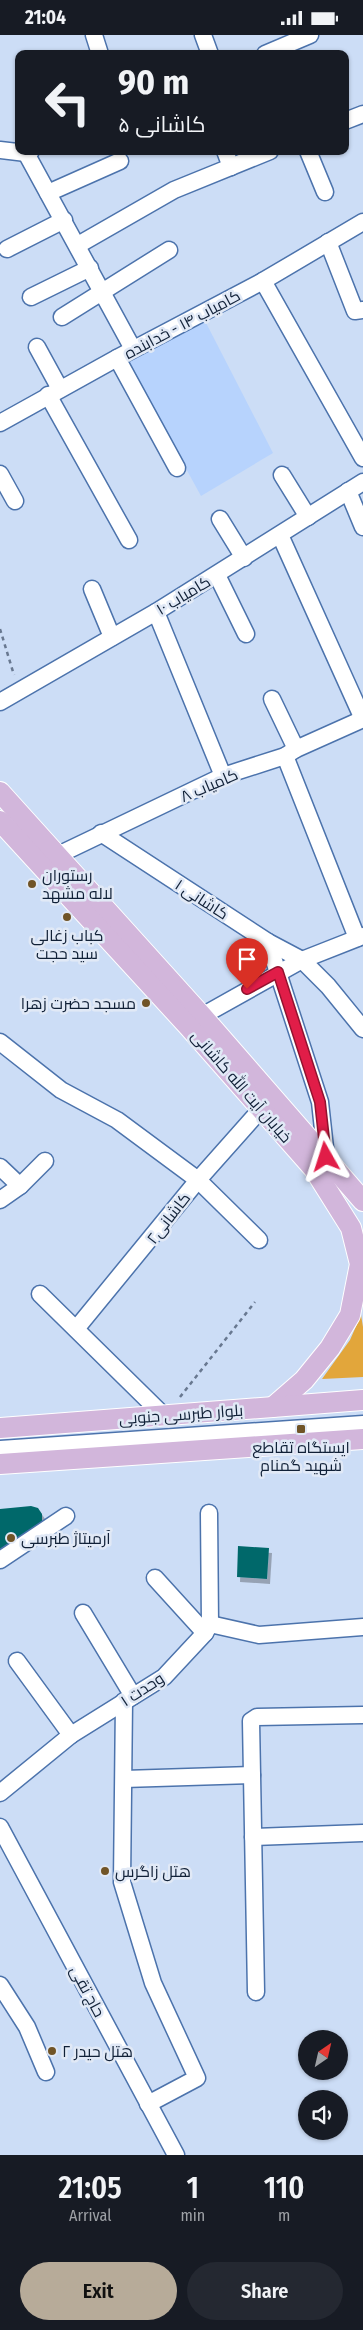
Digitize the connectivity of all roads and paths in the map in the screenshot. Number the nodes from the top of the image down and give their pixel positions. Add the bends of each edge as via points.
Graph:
1 (94, 35) edge
2 (204, 35) edge
3 (310, 35) edge
4 (99, 50) edge
5 (209, 50) edge
6 (274, 50) edge
7 (363, 114) edge
8 (349, 119) edge
9 (0, 150) edge
10 (15, 151) edge
11 (29, 155) edge
12 (226, 155) edge
13 (260, 155) edge
14 (310, 155) edge
15 (120, 161) dead end
16 (231, 167) junction
17 (325, 192) dead end
18 (48, 193) junction
19 (64, 220) junction
20 (363, 222) edge
21 (328, 242) junction
22 (78, 245) junction
23 (8, 249) dead end
24 (169, 250) dead end
25 (90, 267) junction
26 (262, 281) junction
27 (103, 293) junction
28 (30, 297) dead end
29 (363, 310) edge
30 (62, 317) dead end
31 (36, 347) dead end
32 (133, 349) junction
33 (117, 358) junction
34 (54, 392) junction
35 (2, 418) edge
36 (363, 459) edge
37 (177, 468) dead end
38 (0, 474) edge
39 (282, 475) dead end
40 (363, 482) edge
41 (348, 491) junction
42 (15, 501) dead end
43 (308, 517) junction
44 (220, 519) dead end
45 (363, 527) edge
46 (280, 535) junction
47 (129, 540) dead end
48 (244, 558) junction
49 (216, 575) junction
50 (92, 589) dead end
51 (156, 612) junction
52 (0, 629) edge
53 (246, 634) dead end
54 (112, 637) junction
55 (19, 691) junction
56 (272, 699) dead end
57 (0, 702) edge
58 (363, 719) edge
59 (290, 753) junction
60 (223, 777) junction
61 (0, 792) edge
62 (0, 821) edge
63 (101, 833) junction
64 (56, 856) junction
65 (360, 937) edge
66 (268, 942) junction
67 (302, 960) junction
68 (278, 972) junction
69 (202, 1016) junction
70 (363, 1029) edge
71 (0, 1042) edge
72 (261, 1109) junction
73 (326, 1157) junction
74 (45, 1161) dead end
75 (0, 1167) edge
76 (198, 1180) junction
77 (20, 1186) junction
78 (0, 1200) edge
79 (363, 1201) edge
80 (259, 1240) dead end
81 (361, 1268) edge
82 (40, 1294) dead end
83 (256, 1303) dead end
84 (76, 1329) junction
85 (363, 1401) edge
86 (273, 1407) junction
87 (171, 1415) junction
88 (363, 1417) edge
89 (363, 1424) edge
90 (0, 1428) edge
91 (363, 1439) edge
92 (0, 1442) edge
93 (0, 1449) edge
94 (0, 1464) edge
95 (209, 1513) dead end
96 (66, 1515) dead end
97 (0, 1560) edge
98 (155, 1578) dead end
99 (83, 1613) dead end
100 (363, 1627) edge
101 (207, 1628) junction
102 (17, 1661) dead end
103 (128, 1698) junction
104 (363, 1715) edge
105 (71, 1735) junction
106 (252, 1775) junction
107 (124, 1779) junction
108 (0, 1793) edge
109 (0, 1827) edge
110 (363, 1833) edge
111 (253, 1837) junction
112 (0, 1985) edge
113 (256, 1992) dead end
114 (46, 2072) dead end
115 (148, 2104) junction
116 (176, 2155) edge

1 - 4 street
2 - 5 street
3 - 6 street
7 - 8 street
9 - 10 street
11 - 18 street
12 - 16 street
13 - 16 street
14 - 17 street
15 - 18 street
16 - 22 street via 174,190
18 - 19 street
19 - 22 street
19 - 23 street
20 - 21 street, کامیاب ۱۴ - خدابنده
21 - 26 street, کامیاب ۱۴ - خدابنده
21 - 29 street via 355,311
22 - 25 street
24 - 27 street
25 - 27 street
25 - 28 street
26 - 32 street, کامیاب ۱۴ - خدابنده
26 - 36 street
27 - 30 street
27 - 32 street
31 - 34 street
32 - 33 street, کامیاب ۱۴ - خدابنده
33 - 34 street, کامیاب ۱۴ - خدابنده
33 - 37 street
34 - 35 street, کامیاب ۱۴ - خدابنده
34 - 47 street
38 - 42 street
39 - 43 street
40 - 41 street, کامیاب ۱۰
41 - 43 street, کامیاب ۱۰
41 - 45 street
43 - 46 street, کامیاب ۱۰
44 - 48 street
46 - 48 street, کامیاب ۱۰
46 - 58 street
48 - 49 street, کامیاب ۱۰
49 - 51 street, کامیاب ۱۰
49 - 53 street
50 - 54 street
51 - 54 street, کامیاب ۱۰
51 - 60 street
52 - 55 path
54 - 55 street, کامیاب ۱۰
55 - 57 street, کامیاب ۱۰
56 - 59 street
58 - 59 street, کامیاب ۸
59 - 60 street, کامیاب ۸
59 - 65 street
60 - 63 street, کامیاب ۸
61 - 64 main road, خیابان آیت الله کاشانی
62 - 72 main road, خیابان آیت الله کاشانی
63 - 64 street, کامیاب ۸
63 - 66 street, کاشانی ۱
64 - 69 main road, خیابان آیت الله کاشانی
65 - 67 street
66 - 67 street, کاشانی ۱
66 - 68 street
67 - 68 street
67 - 70 street, کاشانی ۱
68 - 69 street
68 - 73 street via 320,1102
69 - 73 main road, خیابان آیت الله کاشانی
71 - 76 street via 60,1090 116,1120
72 - 76 street, کاشانی۲
72 - 81 main road, خیابان آیت الله کاشانی via 314,1169 351,1228
73 - 79 main road, خیابان آیت الله کاشانی
74 - 77 street
75 - 77 street
76 - 80 street
76 - 84 street, کاشانی۲
77 - 78 street
81 - 86 main road, خیابان آیت الله کاشانی via 350,1315 330,1347 304,1380
82 - 84 street
83 - 87 path via 180,1396
84 - 87 street
85 - 86 main road, بلوار طبرسی جنوبی
86 - 87 main road, بلوار طبرسی جنوبی
87 - 90 main road, بلوار طبرسی جنوبی
88 - 92 street
89 - 93 street
91 - 94 main road
95 - 101 street
96 - 97 street
98 - 101 street
99 - 103 street
100 - 101 street via 260,1635
101 - 103 street, وحدت ۱ via 164,1677
102 - 105 street
103 - 105 street, وحدت ۱
103 - 107 street
104 - 106 street via 257,1717 251,1721
105 - 108 street, وحدت ۱
106 - 107 street
106 - 111 street
107 - 115 street via 122,1882 153,1983 197,2078
109 - 115 street, حاج تقی
110 - 111 street
111 - 113 street
112 - 114 street via 27,2027
115 - 116 street, حاج تقی

